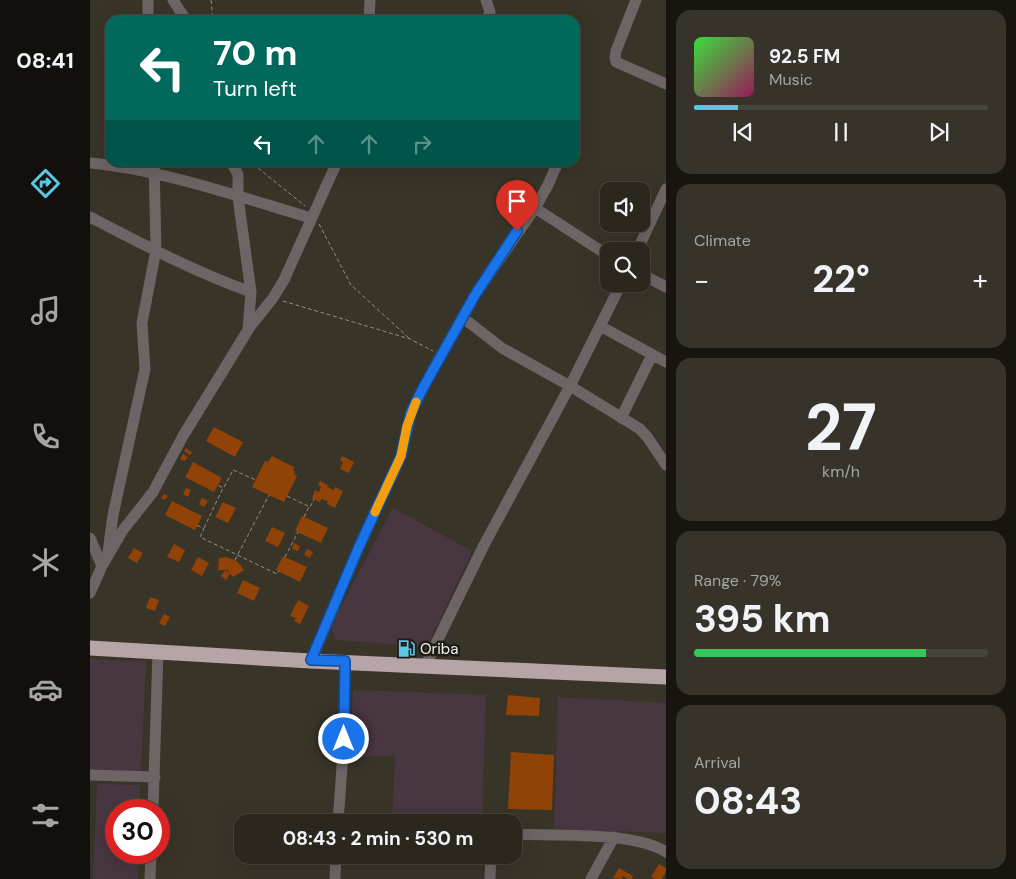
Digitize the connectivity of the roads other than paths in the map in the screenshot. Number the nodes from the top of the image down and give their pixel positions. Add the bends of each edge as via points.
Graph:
1 (148, 0) edge
2 (173, 0) edge
3 (370, 0) edge
4 (486, 0) edge
5 (636, 0) edge
6 (490, 10) edge
7 (148, 15) edge
8 (183, 15) edge
9 (369, 15) edge
10 (666, 84) edge
11 (90, 163) edge
12 (105, 164) edge
13 (141, 167) edge
14 (234, 167) edge
15 (335, 167) edge
16 (556, 167) edge
17 (154, 168) edge
18 (666, 189) edge
19 (238, 197) junction
20 (535, 208) junction
21 (312, 215) junction
22 (90, 217) edge
23 (640, 242) edge
24 (156, 250) junction
25 (600, 250) edge
26 (650, 278) edge
27 (666, 286) edge
28 (251, 292) junction
29 (617, 292) edge
30 (462, 317) junction
31 (600, 326) junction
32 (248, 330) junction
33 (652, 355) junction
34 (665, 360) edge
35 (570, 386) junction
36 (621, 418) junction
37 (666, 464) edge
38 (90, 538) edge
39 (104, 562) junction
40 (90, 593) edge
41 (90, 648) edge
42 (158, 651) junction
43 (311, 660) junction
44 (345, 661) junction
45 (425, 666) junction
46 (666, 676) edge
47 (90, 775) edge
48 (154, 777) junction
49 (153, 799) edge
50 (339, 814) edge
51 (522, 834) edge
52 (614, 837) junction
53 (663, 848) edge
54 (151, 864) edge
55 (336, 864) edge
56 (491, 864) edge
57 (595, 878) edge
58 (150, 879) edge
59 (335, 879) edge
60 (490, 879) edge

1 - 7 street
2 - 8 street
3 - 9 street
4 - 6 street
5 - 10 street via 615,60
11 - 12 street
13 - 17 street
14 - 19 street via 238,174
15 - 21 street
16 - 20 street
17 - 19 street
17 - 24 street
18 - 23 street
19 - 21 street
19 - 28 street
20 - 25 street
20 - 30 street via 485,278
21 - 32 street via 284,280
22 - 24 street
24 - 28 street
24 - 39 street via 142,323 145,369
26 - 27 street
28 - 32 street
29 - 31 street
30 - 35 street via 502,348
30 - 43 street via 411,412 401,456
31 - 33 street
31 - 35 street
32 - 39 street via 182,436 153,492 123,530
33 - 34 street
33 - 36 street
35 - 36 street
35 - 45 street via 484,545
36 - 37 street via 643,432
38 - 39 street
39 - 40 street
41 - 42 highway
42 - 43 highway
42 - 48 street
43 - 44 highway
44 - 45 highway
44 - 50 street
45 - 46 highway
47 - 48 street
48 - 49 street
51 - 52 street
52 - 53 street
52 - 57 street
54 - 58 street
55 - 59 street
56 - 60 street

